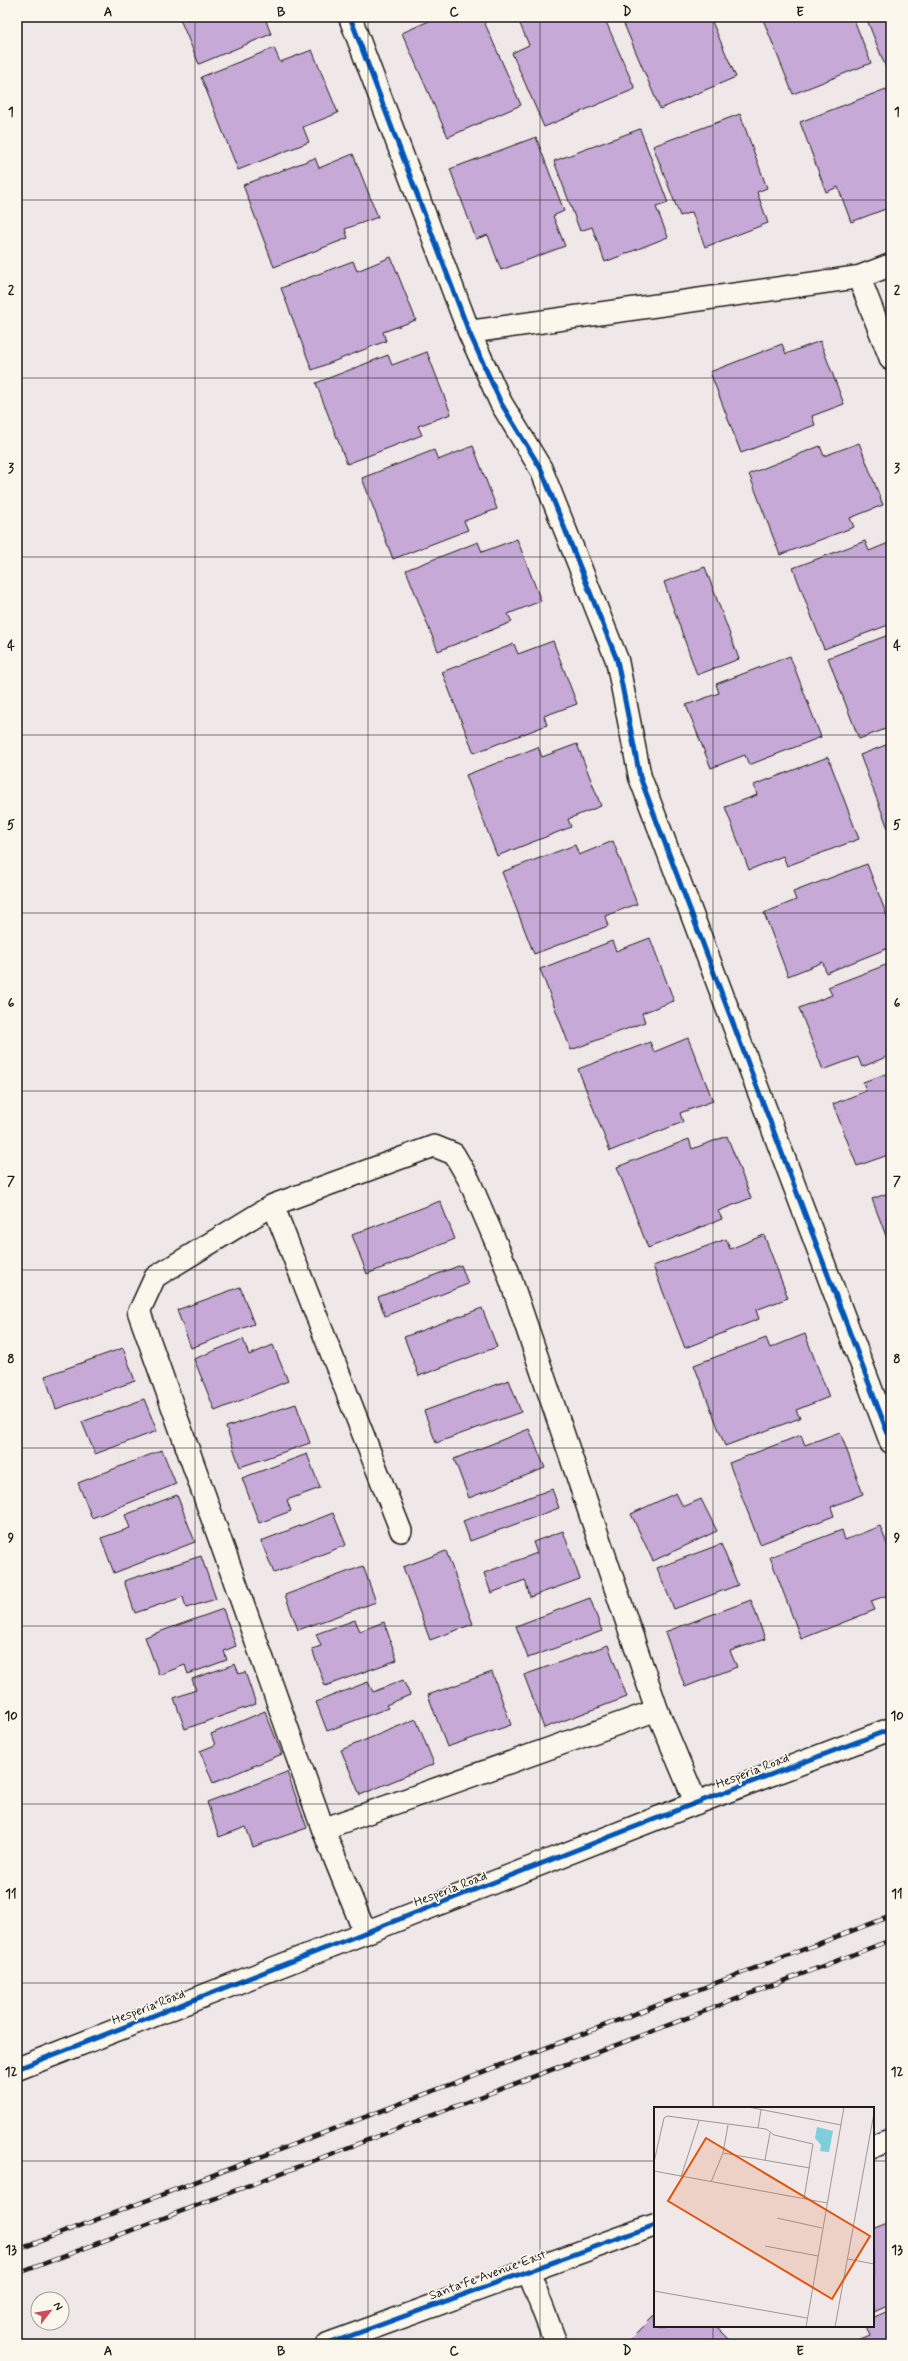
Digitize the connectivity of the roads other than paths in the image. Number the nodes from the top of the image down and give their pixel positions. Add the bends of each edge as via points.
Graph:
1 (350, 17) edge
2 (891, 266) edge
3 (859, 277) junction
4 (469, 332) junction
5 (891, 359) edge
6 (273, 1205) junction
7 (506, 1266) joint
8 (139, 1312) joint
9 (889, 1429) edge
10 (401, 1531) dead end
11 (657, 1710) junction
12 (891, 1729) edge
13 (696, 1803) junction
14 (323, 1829) junction
15 (365, 1933) junction
16 (17, 2069) edge
17 (891, 2139) edge
18 (874, 2146) edge
19 (654, 2225) edge
20 (528, 2270) junction
21 (328, 2344) edge
22 (556, 2344) edge

1 - 4 street
2 - 3 street
3 - 4 street
3 - 5 street
4 - 9 street via 501,403 541,469 617,660 640,777
6 - 7 lane via 434,1146 454,1154 469,1180
6 - 8 lane via 155,1277
6 - 10 lane
7 - 11 street
8 - 14 street
11 - 13 street
11 - 14 lane
12 - 13 street, Hesperia Road
13 - 15 street, Hesperia Road
14 - 15 street
15 - 16 street, Hesperia Road
17 - 18 street
19 - 20 street, Santa Fe Avenue East
20 - 21 street, Santa Fe Avenue East
20 - 22 street

